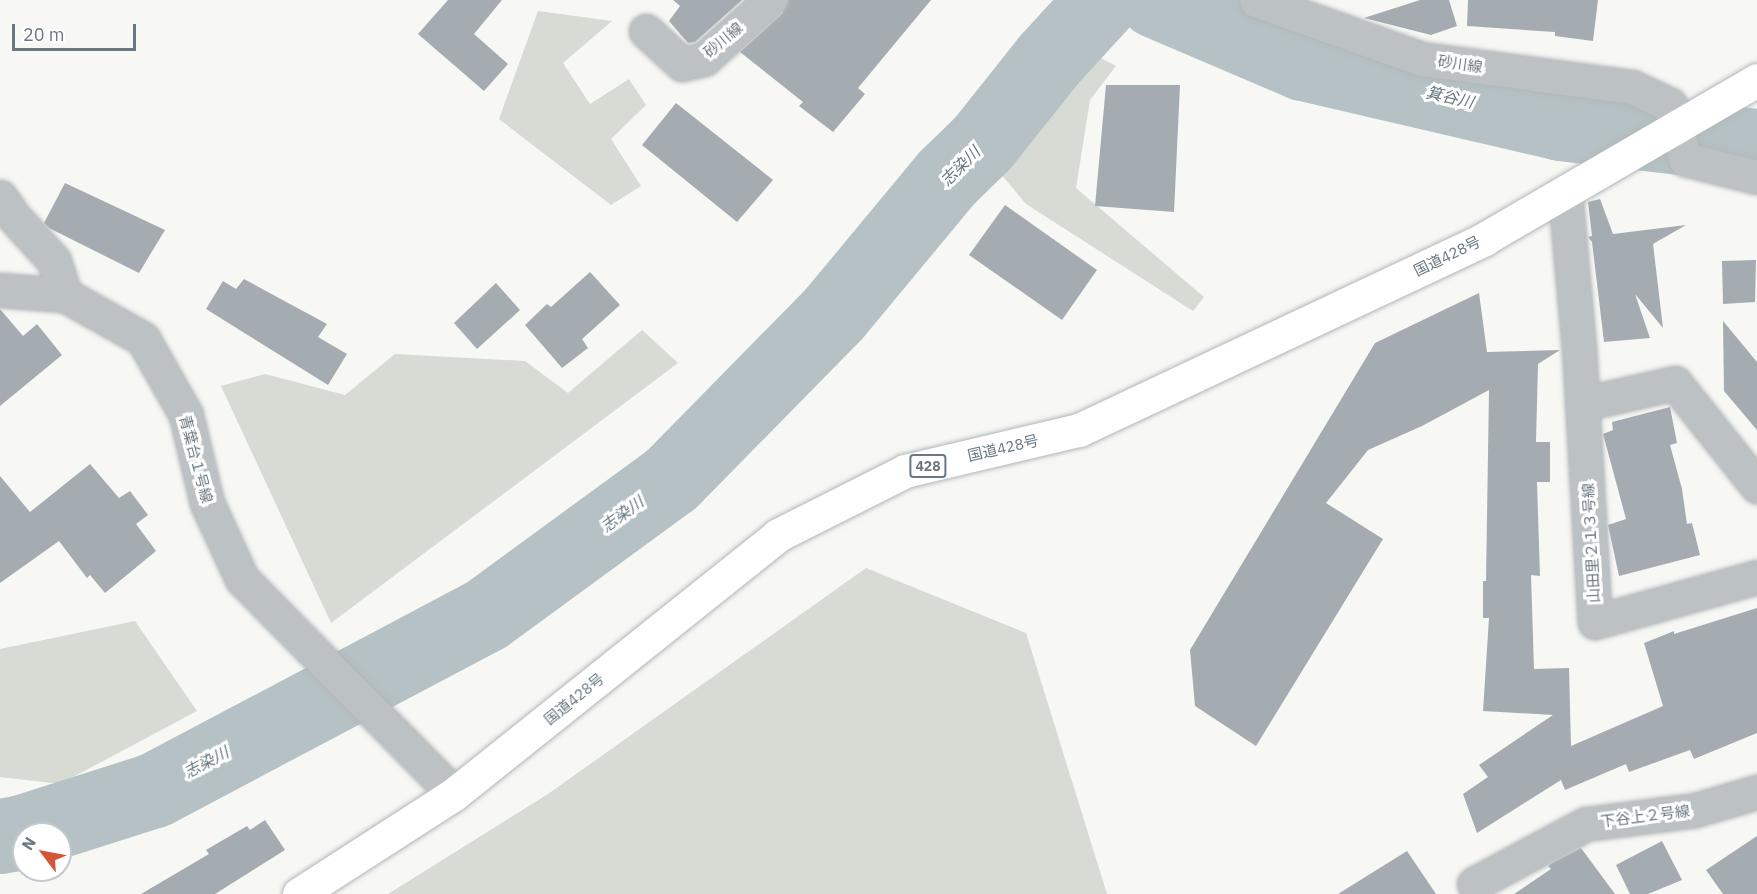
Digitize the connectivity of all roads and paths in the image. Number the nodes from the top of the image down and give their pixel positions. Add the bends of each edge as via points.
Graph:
1 (770, 0) edge
2 (1256, 0) edge
3 (646, 31) dead end
4 (1757, 80) edge
5 (1682, 115) junction
6 (1757, 177) edge
7 (1565, 192) junction
8 (0, 197) edge
9 (0, 290) edge
10 (65, 295) junction
11 (1582, 404) junction
12 (1757, 486) edge
13 (1757, 577) edge
14 (1757, 792) edge
15 (454, 794) junction
16 (1474, 884) dead end
17 (299, 894) edge

1 - 3 street, 砂川線 via 704,58 682,64
2 - 5 street, 砂川線 via 1422,59 1632,87
4 - 5 highway, 国道428号 / 428
5 - 6 street via 1685,159
5 - 7 highway, 国道428号 / 428 via 1625,158
7 - 11 street, 山田里２１３号線
7 - 15 highway, 国道428号 / 428 via 1484,239 1079,430 905,471 778,536
8 - 10 street via 54,261
9 - 10 street, 青葉台１号線
10 - 15 street, 青葉台１号線 via 143,339 186,415 207,502 242,579
11 - 12 street via 1675,383
11 - 13 street, 山田里２１３号線 via 1595,622
14 - 16 street, 下谷上２号線 via 1695,810 1586,824
15 - 17 highway, 国道428号 / 428

